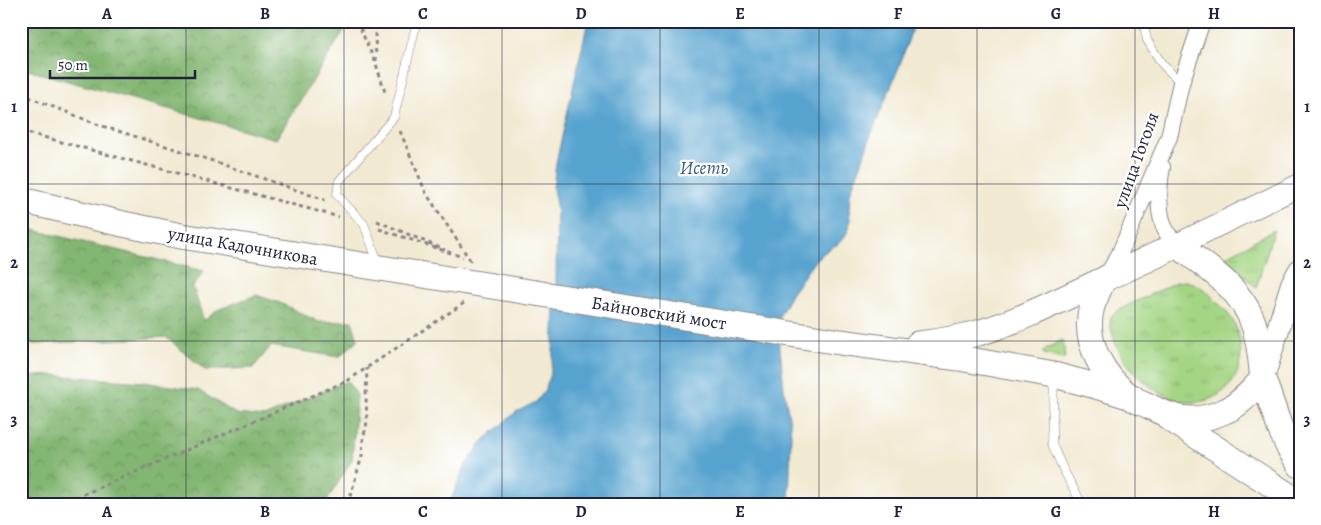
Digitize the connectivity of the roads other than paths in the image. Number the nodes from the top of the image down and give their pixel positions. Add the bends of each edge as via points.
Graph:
1 (417, 21) edge
2 (1143, 21) edge
3 (1202, 21) edge
4 (1181, 83) junction
5 (1169, 137) junction
6 (1300, 186) edge
7 (21, 200) edge
8 (1177, 245) junction
9 (380, 269) junction
10 (1300, 270) edge
11 (1106, 279) junction
12 (467, 282) joint
13 (845, 343) junction
14 (1054, 375) junction
15 (1262, 379) junction
16 (1132, 397) junction
17 (1158, 411) junction
18 (1300, 465) edge
19 (1300, 503) edge
20 (1082, 504) edge

1 - 9 lane via 394,117 339,181 337,195 364,224
2 - 4 lane via 1147,40 1162,64
3 - 4 street, улица Гоголя
4 - 5 street, улица Гоголя
5 - 8 street via 1160,175 1160,214
5 - 11 street, улица Гоголя
6 - 8 main road
7 - 9 main road, улица Кадочникова via 181,236
8 - 11 main road
8 - 15 main road via 1209,268 1239,297 1255,328
9 - 12 main road, улица Кадочникова
10 - 15 main road via 1292,284
11 - 13 main road via 978,333 914,344
11 - 16 main road via 1089,317 1092,345 1106,372
12 - 13 main road, Байновский мост
13 - 14 main road
14 - 16 main road
14 - 20 lane via 1052,444
15 - 17 main road via 1227,410 1211,416 1192,419
15 - 18 main road via 1280,428
16 - 17 main road
17 - 19 main road

